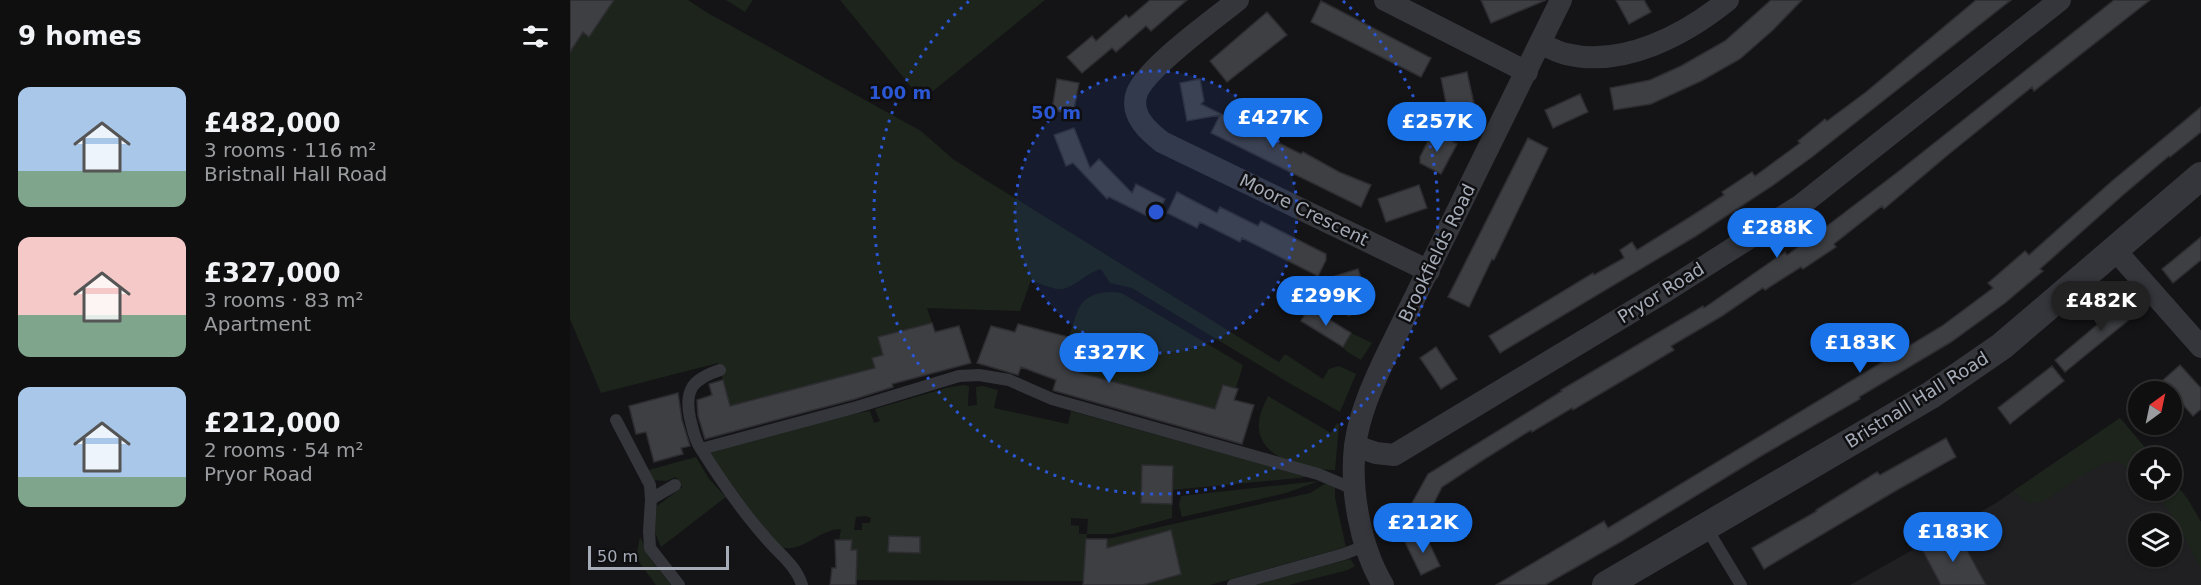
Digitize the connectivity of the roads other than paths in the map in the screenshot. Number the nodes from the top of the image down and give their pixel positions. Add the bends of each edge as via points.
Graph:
1 (1238, 0) edge
2 (1385, 0) edge
3 (1561, 0) edge
4 (1728, 0) edge
5 (2060, 0) edge
6 (1540, 43) junction
7 (1527, 72) junction
8 (2201, 176) edge
9 (2115, 250) junction
10 (1429, 271) junction
11 (2201, 347) edge
12 (720, 370) dead end
13 (616, 420) dead end
14 (1355, 446) junction
15 (701, 449) junction
16 (675, 485) dead end
17 (1356, 490) junction
18 (651, 499) junction
19 (1706, 527) junction
20 (1367, 545) junction
21 (679, 585) edge
22 (802, 585) edge
23 (1233, 585) edge
24 (1383, 585) edge
25 (1606, 585) edge
26 (1741, 585) edge

1 - 10 street, Moore Crescent via 1154,67 1136,95 1137,112 1145,129 1162,142
2 - 7 street
3 - 6 street, Brookfields Road
4 - 6 street via 1658,43 1626,53 1564,54
5 - 14 street, Pryor Road via 1801,205 1676,285 1394,455
6 - 7 street, Brookfields Road
7 - 10 street, Brookfields Road
8 - 9 street, Bristnall Hall Road
9 - 11 street
9 - 19 street, Bristnall Hall Road via 2002,346 1931,395
10 - 14 street, Brookfields Road via 1377,377 1361,417
12 - 15 lane via 700,378 688,396 695,440
13 - 18 lane via 650,485
14 - 17 street
15 - 17 lane via 959,376 979,375 1318,474
15 - 22 lane via 723,483 799,575
16 - 18 lane
17 - 20 street
18 - 21 lane via 650,548
19 - 25 street, Bristnall Hall Road
19 - 26 lane
20 - 23 lane
20 - 24 street

